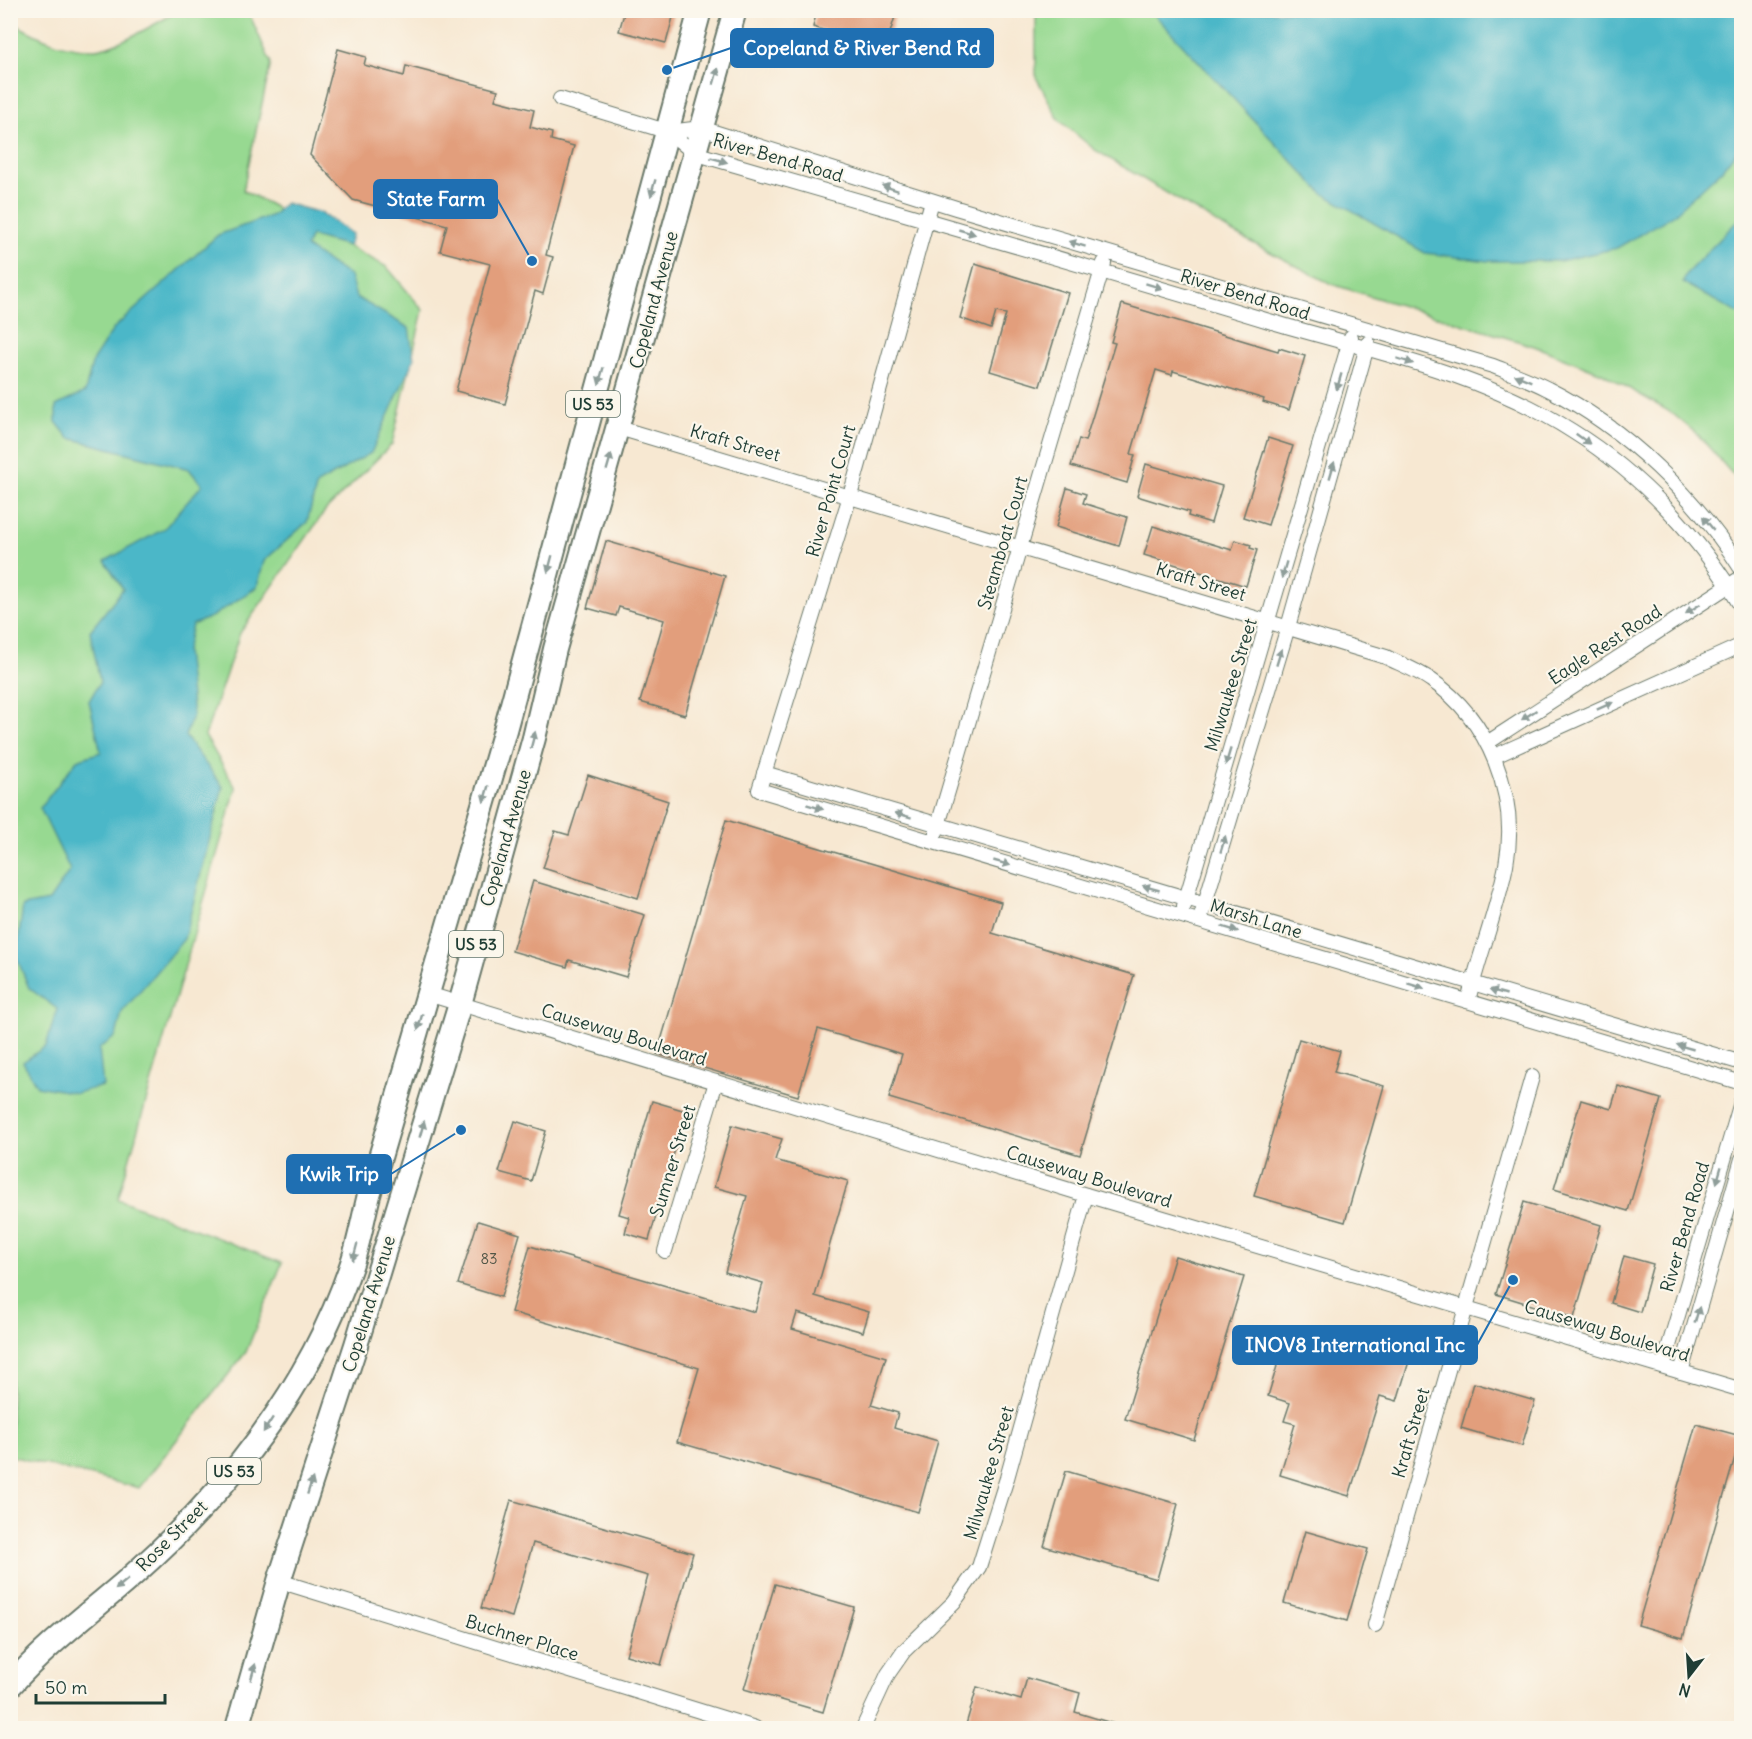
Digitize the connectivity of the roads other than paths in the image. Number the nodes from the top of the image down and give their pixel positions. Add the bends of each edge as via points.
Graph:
1 (700, 10) edge
2 (735, 10) edge
3 (560, 99) dead end
4 (701, 128) junction
5 (669, 132) junction
6 (694, 153) junction
7 (932, 201) junction
8 (927, 220) junction
9 (1107, 253) junction
10 (1102, 270) junction
11 (1354, 326) junction
12 (1371, 331) junction
13 (1349, 345) junction
14 (1366, 350) junction
15 (619, 428) junction
16 (576, 466) junction
17 (850, 496) junction
18 (1021, 548) junction
19 (1742, 570) edge
20 (1742, 577) edge
21 (1728, 585) junction
22 (572, 588) junction
23 (1742, 608) edge
24 (1269, 622) junction
25 (1288, 627) junction
26 (1742, 645) edge
27 (1487, 743) junction
28 (1495, 756) junction
29 (764, 773) junction
30 (759, 790) joint
31 (938, 825) junction
32 (933, 842) junction
33 (1186, 898) junction
34 (1205, 904) junction
35 (1181, 915) junction
36 (1200, 920) junction
37 (1472, 984) junction
38 (428, 994) junction
39 (1468, 1001) junction
40 (460, 1004) junction
41 (1742, 1063) edge
42 (1532, 1077) dead end
43 (716, 1082) junction
44 (1742, 1083) edge
45 (1742, 1099) edge
46 (1742, 1159) edge
47 (369, 1195) joint
48 (1086, 1195) junction
49 (664, 1251) dead end
50 (1465, 1307) junction
51 (1663, 1366) junction
52 (1681, 1371) junction
53 (1742, 1390) edge
54 (279, 1581) junction
55 (1375, 1625) dead end
56 (10, 1686) edge
57 (237, 1728) edge
58 (755, 1728) edge
59 (863, 1728) edge

1 - 5 highway, Copeland Avenue / US 53
4 -> 2 highway, Copeland Avenue / US 53
3 - 5 street, River Bend Road
4 - 5 street, River Bend Road
4 - 6 highway, Copeland Avenue / US 53
7 -> 4 street, River Bend Road
5 - 6 street, River Bend Road
5 -> 16 highway, Copeland Avenue / US 53
6 -> 8 street, River Bend Road
6 - 15 highway, Copeland Avenue / US 53
7 - 8 street, River Point Court
9 -> 7 street, River Bend Road
8 -> 10 street, River Bend Road
8 - 17 street, River Point Court
9 - 10 street, Steamboat Court
9 - 11 street, River Bend Road
10 -> 13 street, River Bend Road
10 - 18 street, Steamboat Court
11 - 12 street, River Bend Road
11 - 13 street, Milwaukee Street
12 - 14 street, Milwaukee Street
19 -> 12 street, River Bend Road via 1680,490 1595,417 1548,388 1493,366
13 - 14 street, River Bend Road
13 -> 24 street, Milwaukee Street
14 -> 21 street, River Bend Road via 1489,388 1573,431 1636,479 1670,513
25 -> 14 street, Milwaukee Street
15 - 17 street, Kraft Street
22 -> 15 highway, Copeland Avenue / US 53
16 - 22 highway via 587,487 569,565
16 -> 38 highway, Copeland Avenue / US 53 via 508,720
17 - 18 street, Kraft Street
17 - 29 street, River Point Court
18 - 24 street, Kraft Street
18 - 31 street, Steamboat Court
20 - 21 street, Eagle Rest Road
21 - 23 street, River Bend Road
21 -> 27 street, Eagle Rest Road
40 -> 22 highway, Copeland Avenue / US 53
24 - 25 street, Kraft Street
24 -> 33 street, Milwaukee Street
25 - 27 street, Kraft Street via 1386,657 1431,680 1459,705
34 -> 25 street, Milwaukee Street
28 -> 26 street
27 - 28 street, Kraft Street
28 - 37 street, Kraft Street via 1509,831 1506,862
29 - 30 street, River Point Court
31 -> 29 street, Marsh Lane
30 -> 32 street, Marsh Lane
31 - 32 street, Steamboat Court
33 -> 31 street, Marsh Lane
32 -> 35 street, Marsh Lane
33 - 34 street, Marsh Lane
33 - 35 street, Milwaukee Street
34 - 36 street, Milwaukee Street
34 - 37 street, Marsh Lane
35 - 36 street, Marsh Lane
36 -> 39 street, Marsh Lane
37 - 39 street, Kraft Street
41 -> 37 street, Marsh Lane
38 - 40 street, Causeway Boulevard
38 -> 47 highway, Copeland Avenue / US 53
39 - 44 street, Marsh Lane
40 - 43 street, Causeway Boulevard
54 -> 40 highway, Copeland Avenue / US 53 via 360,1335
42 - 50 street, Kraft Street
43 - 48 street, Causeway Boulevard
43 - 49 street, Sumner Street
45 -> 51 street, River Bend Road
52 -> 46 street, River Bend Road
47 -> 56 highway, Rose Street / US 53 via 351,1266 321,1336 251,1450 190,1521
48 - 50 street, Causeway Boulevard
48 - 59 street, Milwaukee Street via 1008,1478 979,1567 954,1602 904,1651 888,1674
50 - 51 street, Causeway Boulevard
50 - 55 street, Kraft Street
51 - 52 street, Causeway Boulevard
52 - 53 street, Causeway Boulevard
57 -> 54 highway, Copeland Avenue / US 53
54 - 58 street, Buchner Place

